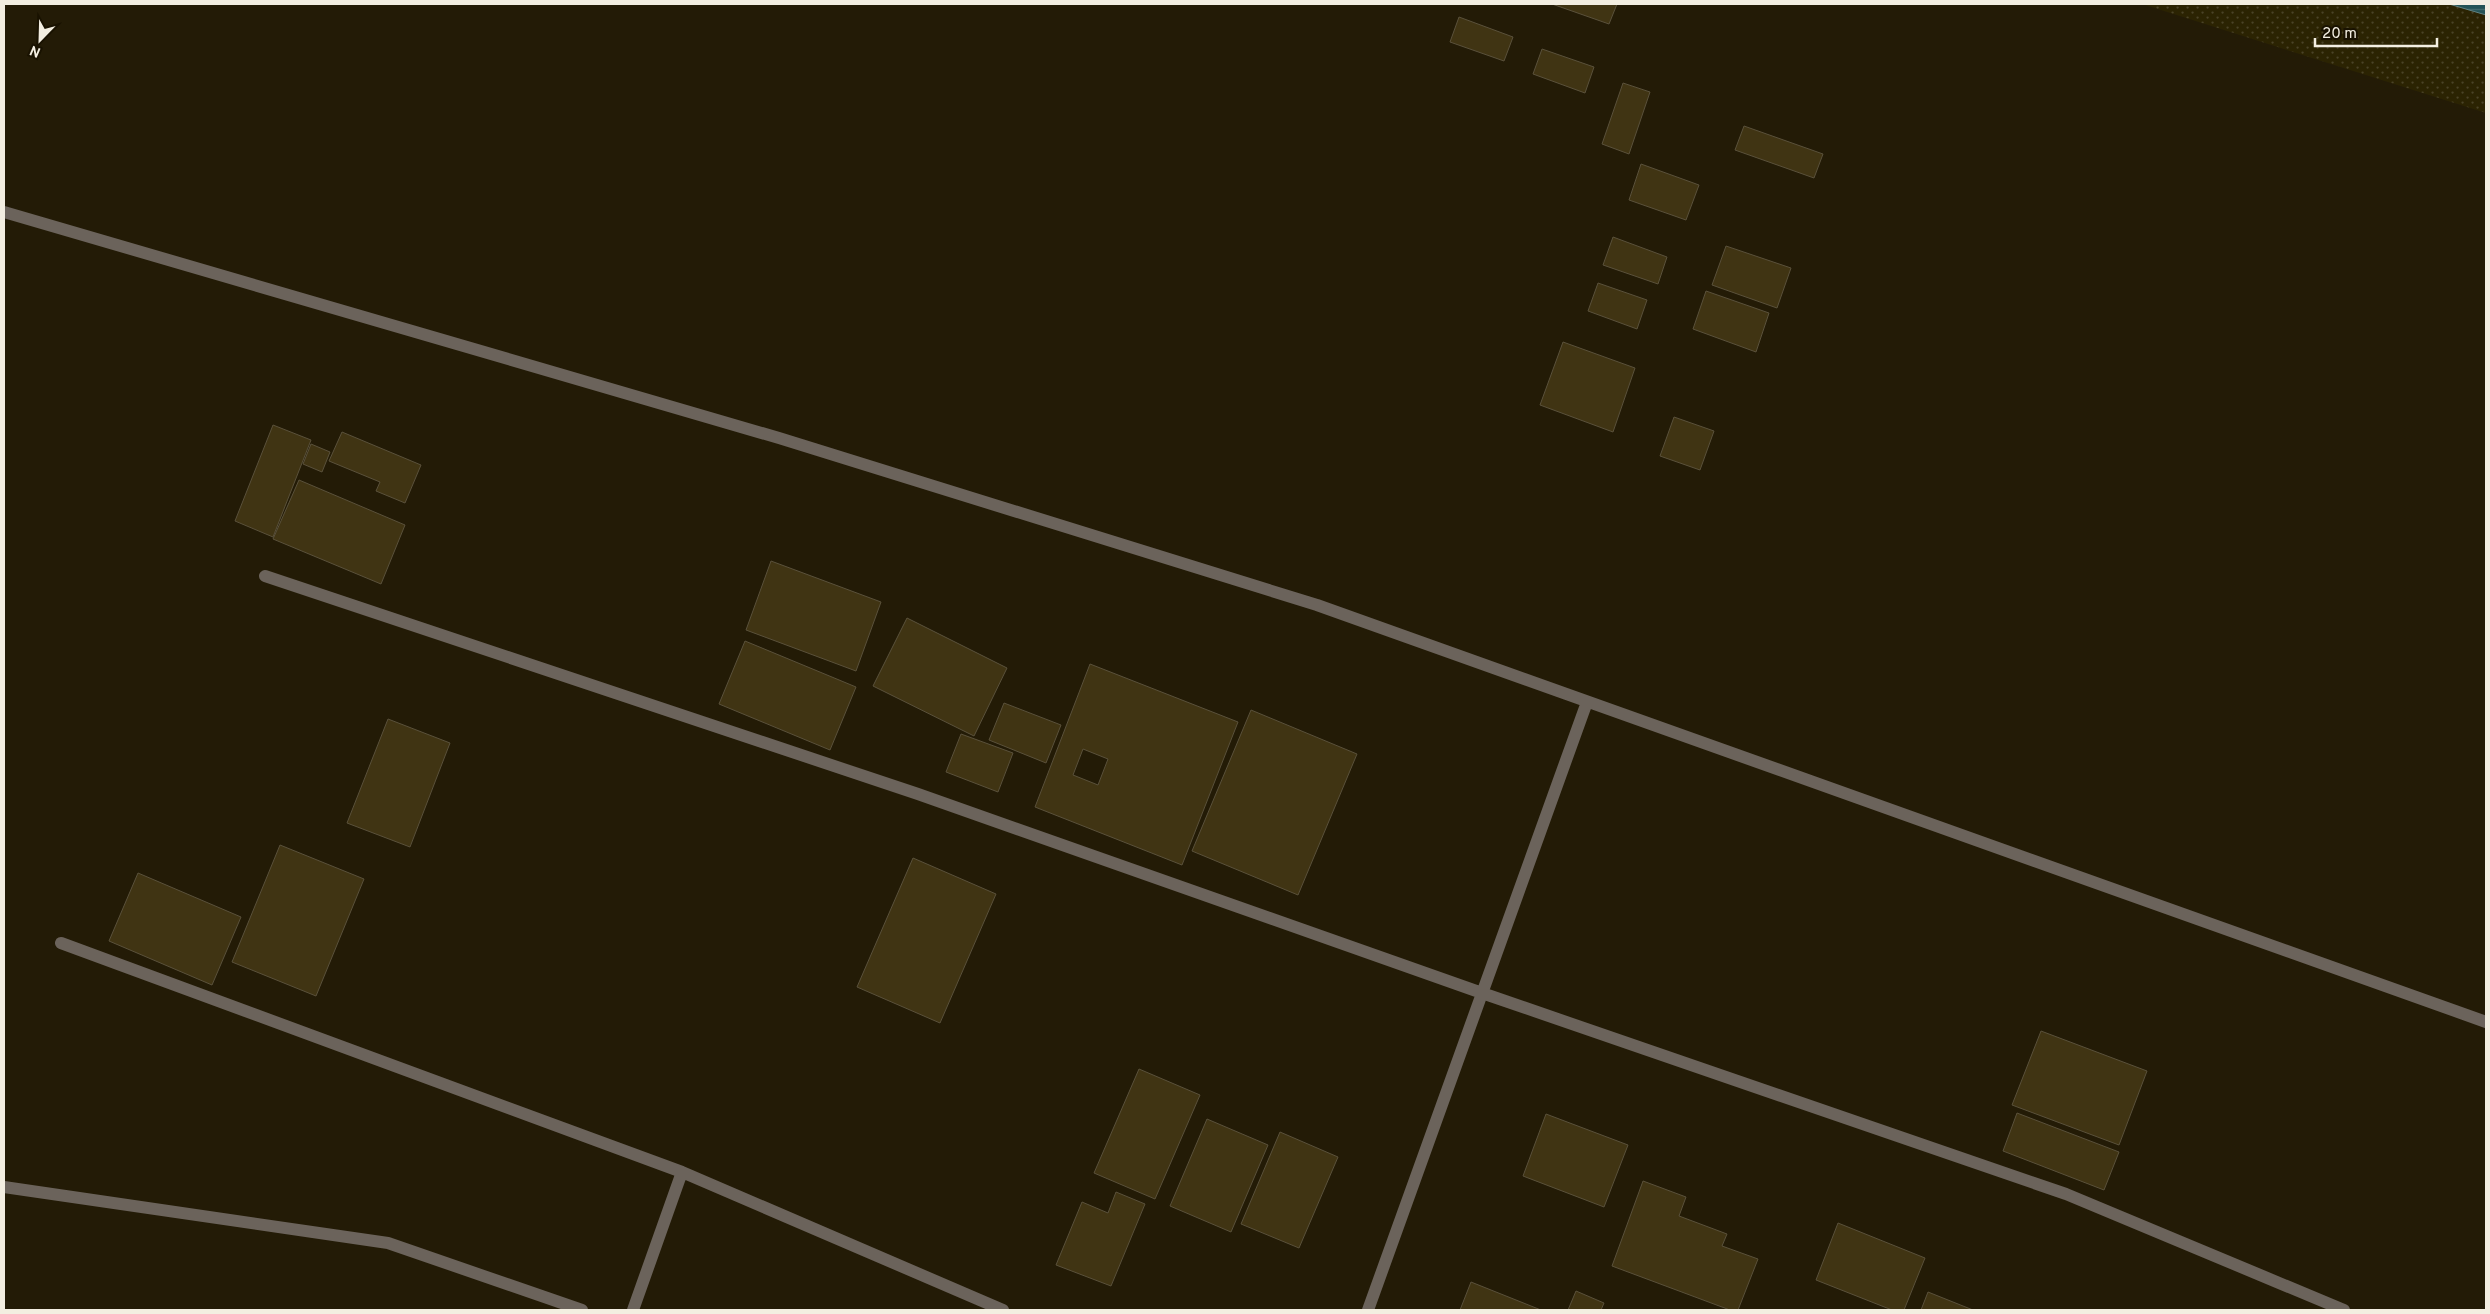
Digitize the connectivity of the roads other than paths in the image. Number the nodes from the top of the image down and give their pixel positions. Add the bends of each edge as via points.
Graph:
1 (4, 212) edge
2 (265, 576) dead end
3 (1587, 702) junction
4 (61, 943) dead end
5 (1482, 993) junction
6 (2486, 1022) edge
7 (682, 1172) junction
8 (4, 1187) edge
9 (582, 1310) edge
10 (633, 1310) edge
11 (1004, 1310) edge
12 (1368, 1310) edge
13 (2344, 1310) edge

1 - 3 street via 788,441 1317,605
2 - 5 street via 918,794
3 - 5 street
3 - 6 street
4 - 7 street
5 - 12 street
5 - 13 street via 2066,1194
7 - 10 street
7 - 11 street
8 - 9 street via 388,1244

